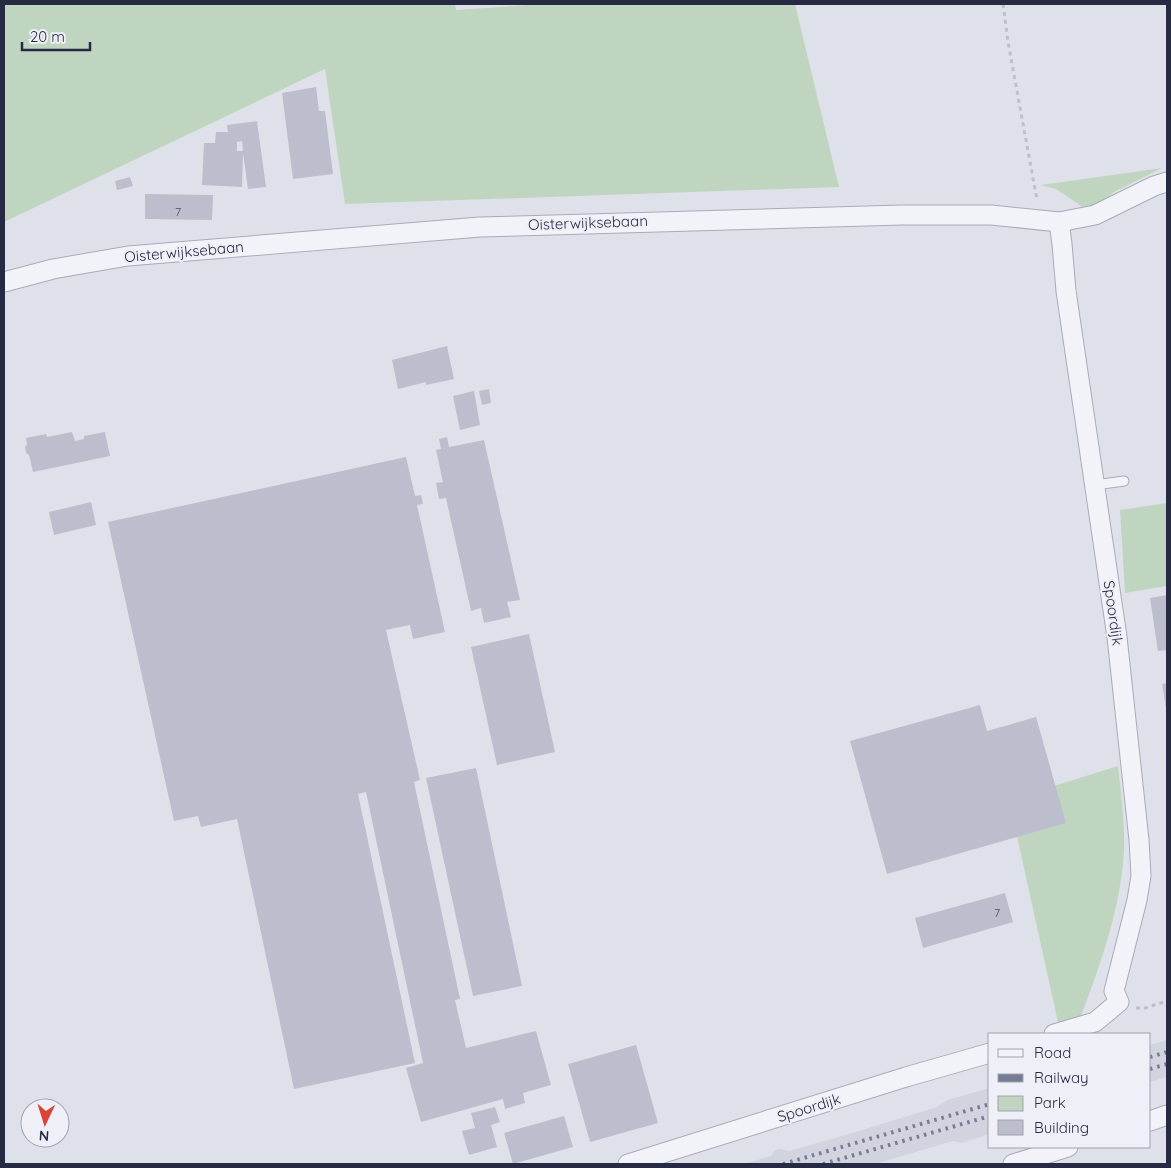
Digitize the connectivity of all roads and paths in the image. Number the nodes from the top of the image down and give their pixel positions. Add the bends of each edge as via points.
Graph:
1 (1003, 4) edge
2 (1167, 182) edge
3 (1038, 201) dead end
4 (1059, 222) junction
5 (4, 282) edge
6 (1124, 481) dead end
7 (1095, 485) junction
8 (1167, 1001) edge
9 (1119, 1002) junction
10 (1057, 1033) edge
11 (988, 1054) edge
12 (1167, 1116) edge
13 (1151, 1121) edge
14 (1065, 1148) edge
15 (628, 1164) edge
16 (1013, 1164) edge

1 - 3 path
2 - 4 street, Oisterwijksebaan via 1095,215
4 - 5 street, Oisterwijksebaan via 991,215 480,227 128,256 53,269
4 - 7 street, Spoordijk
6 - 7 lane
7 - 9 street, Spoordijk via 1117,637 1141,876 1138,900 1114,992
8 - 9 path via 1145,1008 1130,1008
9 - 10 street via 1095,1022
11 - 15 street, Spoordijk
12 - 13 street
14 - 16 street

